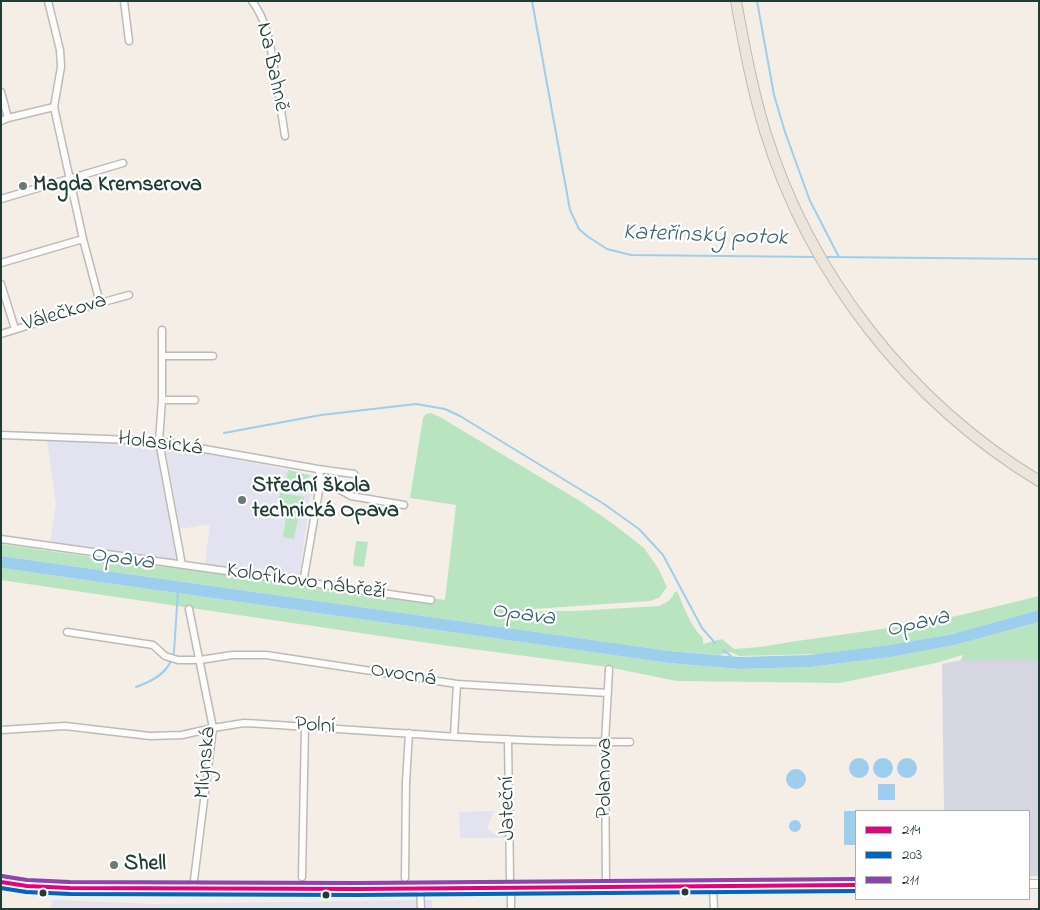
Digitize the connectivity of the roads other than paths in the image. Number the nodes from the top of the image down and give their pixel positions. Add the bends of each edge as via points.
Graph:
1 (48, 1) edge
2 (124, 1) edge
3 (252, 1) edge
4 (736, 1) edge
5 (129, 41) dead end
6 (1, 92) edge
7 (54, 108) junction
8 (8, 118) junction
9 (1, 121) edge
10 (285, 136) dead end
11 (123, 163) dead end
12 (70, 178) junction
13 (1, 199) edge
14 (83, 239) junction
15 (1, 262) edge
16 (1, 284) edge
17 (129, 295) dead end
18 (100, 303) junction
19 (15, 329) junction
20 (162, 330) dead end
21 (1, 334) edge
22 (162, 356) junction
23 (213, 356) dead end
24 (162, 400) junction
25 (195, 400) dead end
26 (1, 435) edge
27 (159, 441) junction
28 (318, 469) junction
29 (354, 474) dead end
30 (321, 478) junction
31 (1039, 481) edge
32 (404, 505) dead end
33 (1, 539) edge
34 (182, 565) junction
35 (303, 583) junction
36 (431, 600) dead end
37 (189, 609) dead end
38 (67, 632) dead end
39 (200, 660) junction
40 (609, 669) dead end
41 (457, 684) junction
42 (608, 693) junction
43 (305, 726) junction
44 (213, 728) junction
45 (1, 730) edge
46 (409, 733) junction
47 (454, 736) junction
48 (508, 739) junction
49 (630, 742) dead end
50 (605, 743) junction
51 (302, 877) dead end
52 (405, 878) dead end
53 (510, 878) dead end
54 (1, 882) edge
55 (855, 885) edge
56 (713, 886) junction
57 (511, 887) junction
58 (606, 887) junction
59 (193, 888) junction
60 (420, 888) junction
61 (420, 909) edge
62 (511, 909) edge
63 (714, 909) edge

1 - 7 street via 60,50 61,68
2 - 5 street
3 - 10 street, Na Bahně via 263,21 270,45
4 - 31 main road via 758,108 773,154 811,241 834,280 873,335 917,385 950,417
6 - 8 street
7 - 8 street
7 - 12 street
8 - 9 street
11 - 12 street
12 - 13 street
12 - 14 street
14 - 15 street
14 - 18 street
16 - 19 street
17 - 18 street, Válečkova
18 - 19 street, Válečkova
19 - 21 street, Válečkova
20 - 22 street
22 - 23 street
22 - 24 street
24 - 25 street
24 - 27 street
26 - 27 street, Holasická
27 - 28 street, Holasická
27 - 34 street
28 - 29 street, Holasická
28 - 30 street
30 - 32 street via 351,496
30 - 35 street
33 - 34 street, Kolofíkovo nábřeží
34 - 35 street, Kolofíkovo nábřeží
35 - 36 street, Kolofíkovo nábřeží
37 - 39 street, Mlýnská
38 - 39 street, Ovocná via 153,645 165,656
39 - 41 street, Ovocná via 232,655 266,655
39 - 44 street, Mlýnská
40 - 42 street, Polanova
41 - 42 street, Ovocná
41 - 47 street
42 - 50 street, Polanova
43 - 44 street, Polní via 244,723
43 - 46 street, Polní
43 - 51 street
44 - 45 street, Polní via 182,735 150,736 65,726
44 - 59 street, Mlýnská
46 - 47 street, Polní
46 - 52 street
47 - 48 street, Polní
48 - 50 street, Polní
48 - 53 street, Jateční
49 - 50 street, Polní
50 - 58 street, Polanova
54 - 59 street via 70,888
55 - 56 street
56 - 58 street
56 - 63 street
57 - 58 street
57 - 60 street
57 - 62 street
59 - 60 street
60 - 61 street

